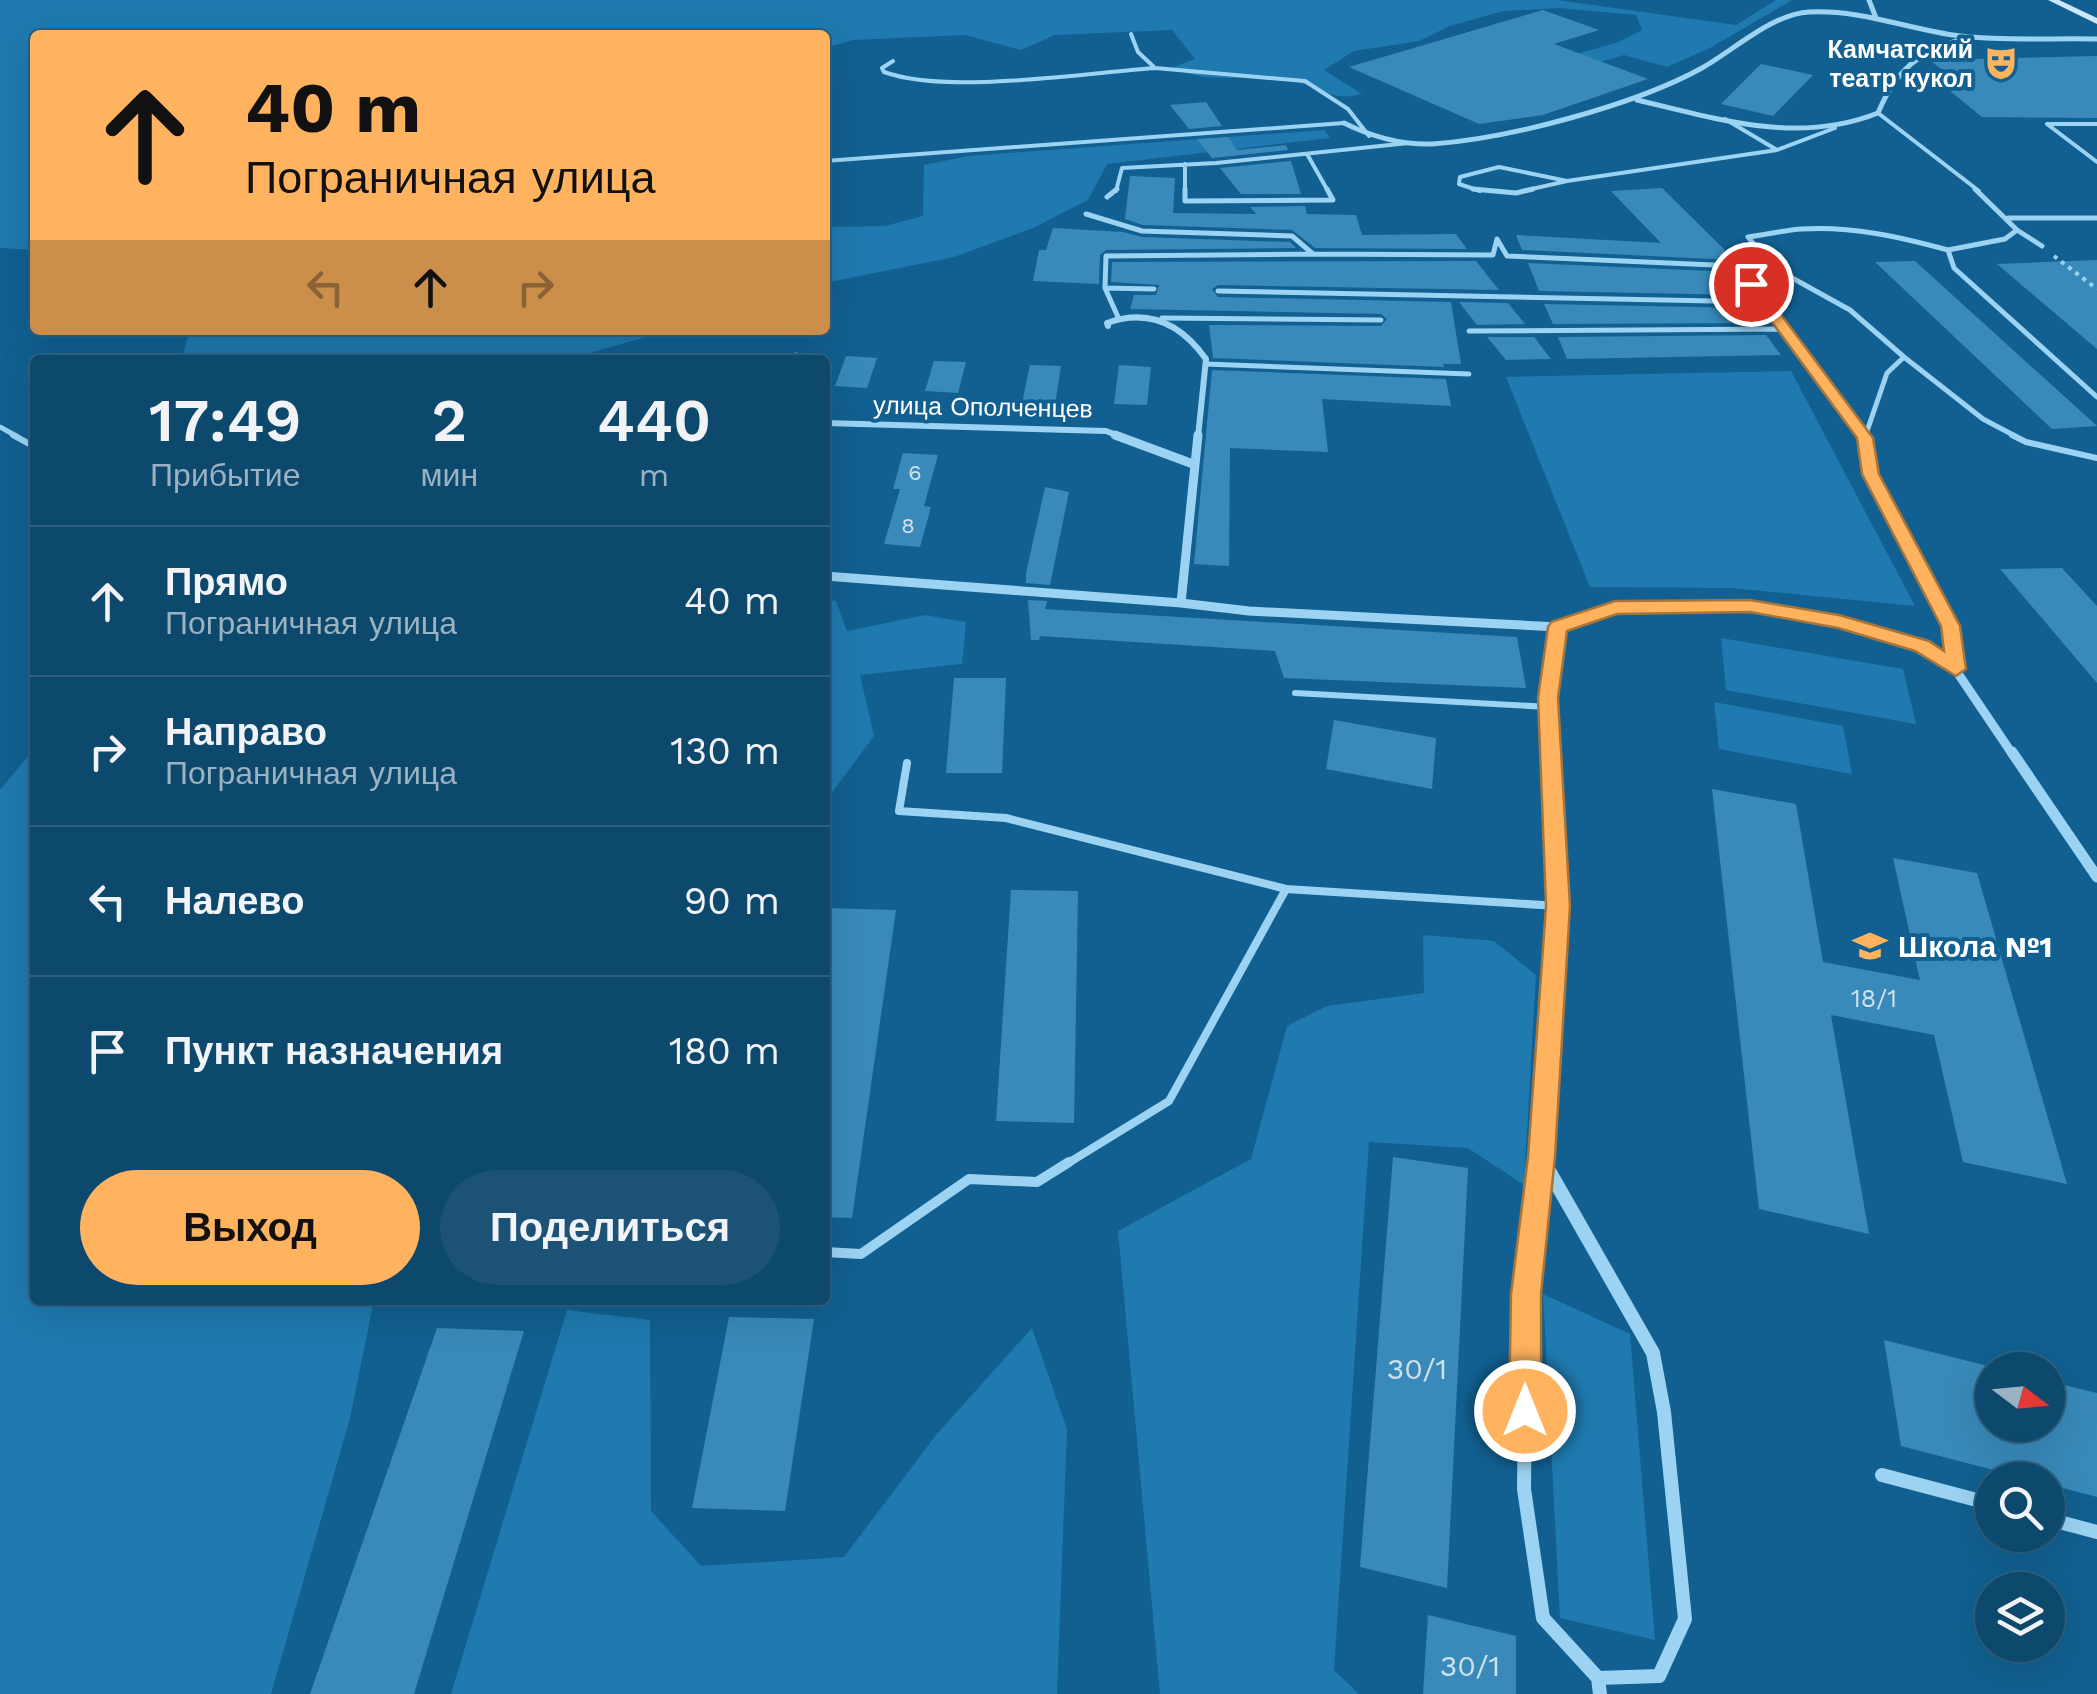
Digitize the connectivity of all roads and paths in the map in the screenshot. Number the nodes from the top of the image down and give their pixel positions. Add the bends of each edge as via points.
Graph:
1 (1869, 0) edge
2 (2052, 0) edge
3 (1876, 18) junction
4 (2097, 22) edge
5 (1131, 34) dead end
6 (1960, 36) junction
7 (2097, 39) edge
8 (893, 61) dead end
9 (1156, 68) junction
10 (1636, 100) junction
11 (1878, 113) junction
12 (1724, 118) junction
13 (1344, 122) joint
14 (2097, 124) edge
15 (1835, 128) junction
16 (1369, 136) junction
17 (1414, 142) junction
18 (1777, 150) junction
19 (1307, 154) junction
20 (830, 160) edge
21 (2097, 162) edge
22 (1184, 164) junction
23 (1568, 181) junction
24 (1106, 197) dead end
25 (1086, 214) dead end
26 (2008, 218) junction
27 (2097, 218) edge
28 (2016, 230) junction
29 (2042, 246) joint
30 (1948, 250) junction
31 (1314, 254) junction
32 (1105, 288) junction
33 (1154, 289) dead end
34 (2097, 289) edge
35 (1218, 291) dead end
36 (1764, 302) junction
37 (1118, 318) junction
38 (1162, 318) junction
39 (1381, 320) dead end
40 (1108, 326) dead end
41 (1784, 329) junction
42 (1469, 331) dead end
43 (1904, 357) junction
44 (1206, 364) junction
45 (1469, 374) dead end
46 (2097, 397) edge
47 (830, 423) edge
48 (0, 427) edge
49 (1865, 438) junction
50 (30, 444) edge
51 (2097, 458) edge
52 (1193, 464) junction
53 (830, 576) edge
54 (1181, 603) junction
55 (1558, 627) junction
56 (1956, 669) junction
57 (1296, 692) dead end
58 (1549, 707) junction
59 (907, 763) dead end
60 (2097, 877) edge
61 (1286, 888) junction
62 (1558, 906) junction
63 (1542, 1157) junction
64 (830, 1252) edge
65 (1882, 1475) dead end
66 (1975, 1500) edge
67 (2065, 1524) edge
68 (2097, 1532) edge
69 (1598, 1678) junction
70 (1600, 1694) edge

1 - 3 street
2 - 4 main road
3 - 6 street
3 - 10 street via 1788,16
5 - 9 lane via 1138,52
6 - 7 street
6 - 11 street via 1922,49
8 - 9 lane via 884,72 927,83
9 - 16 lane via 1305,81 1348,110
10 - 12 street
10 - 17 street via 1481,136
11 - 15 street
11 - 26 lane
12 - 15 street via 1780,129
12 - 18 lane
13 - 16 street
13 - 20 lane
14 - 21 lane via 2047,124
15 - 18 lane
16 - 17 street
17 - 19 lane
18 - 23 lane
19 - 22 lane
19 - 22 lane via 1333,200 1186,201
22 - 24 lane via 1122,168 1116,192
23 - 23 lane via 1484,168 1460,176 1458,184 1516,193
25 - 31 lane via 1142,231 1292,236
26 - 27 lane
26 - 28 lane
28 - 29 lane
28 - 30 lane via 2005,239
29 - 34 path
30 - 43 lane via 1884,232 1798,229 1748,237 1774,268 1850,310
30 - 46 lane via 1954,268
31 - 32 lane via 1106,256
31 - 36 lane via 1493,255 1497,239 1508,256 1737,266
32 - 33 lane
32 - 37 lane
35 - 36 lane
36 - 41 lane
37 - 38 street
37 - 40 street
38 - 39 lane
38 - 44 street via 1194,340
41 - 42 lane
41 - 49 lane
43 - 49 lane via 1886,373
43 - 51 lane via 1983,419 2026,442
44 - 45 lane
44 - 52 street
47 - 52 street, улица Ополченцев via 1106,430
48 - 50 lane
49 - 56 lane via 1870,474 1950,626
52 - 54 street
53 - 54 street
54 - 55 street
55 - 56 street via 1615,608 1750,606 1922,646
55 - 58 street
56 - 60 street
57 - 58 lane
58 - 62 street
59 - 61 lane via 900,811 1006,818
61 - 62 lane
61 - 64 lane via 1169,1101 1037,1182 969,1180 861,1254
62 - 63 street
63 - 69 street via 1526,1294 1524,1490 1543,1618
63 - 69 street via 1652,1354 1680,1546 1685,1619 1659,1676
65 - 66 street
67 - 68 street
69 - 70 street

